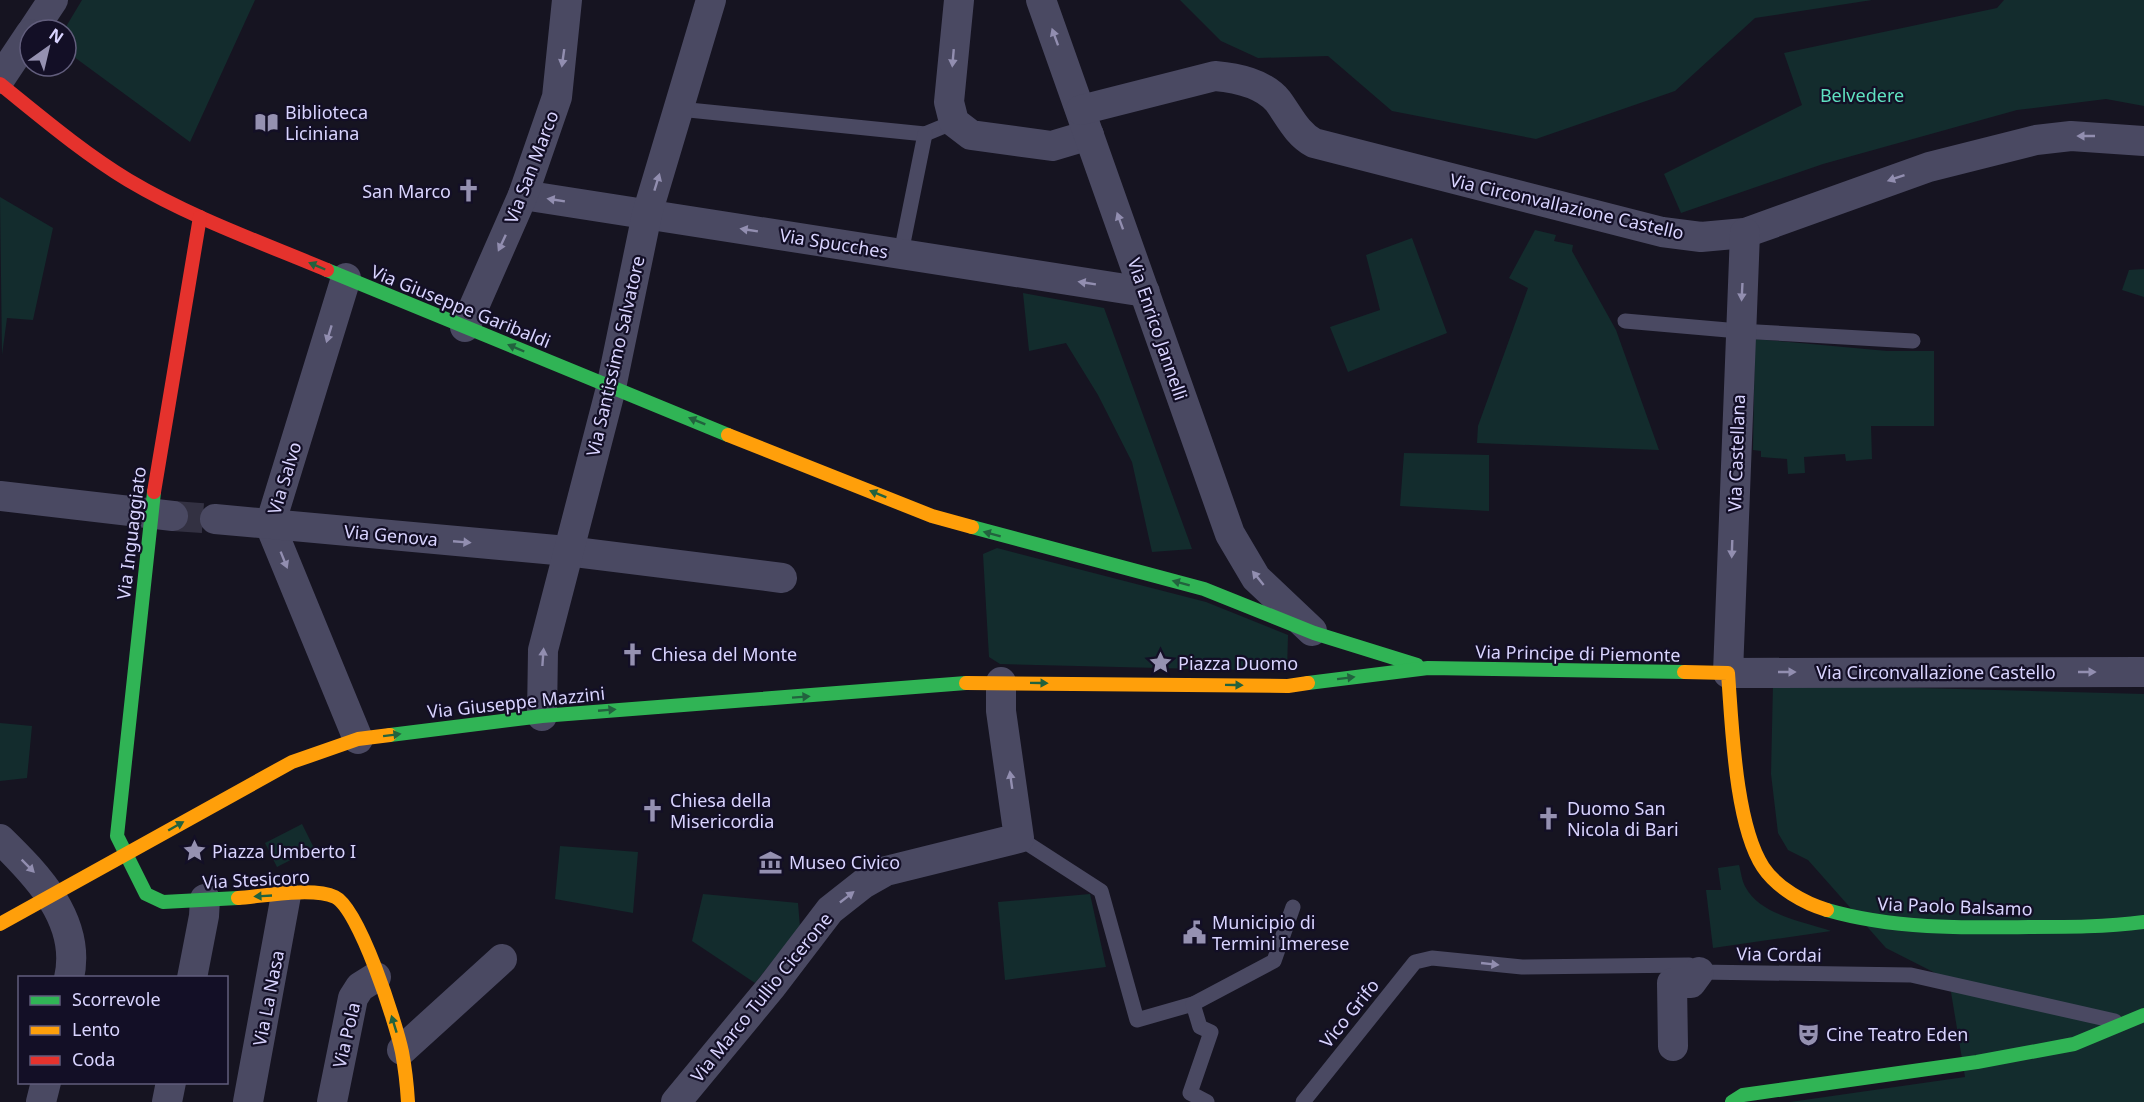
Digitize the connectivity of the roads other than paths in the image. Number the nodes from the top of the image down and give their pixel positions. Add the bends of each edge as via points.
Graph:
1 (53, 0) edge
2 (567, 0) edge
3 (711, 0) edge
4 (959, 0) edge
5 (1041, 0) edge
6 (41, 18) edge
7 (18, 52) edge
8 (0, 79) edge
9 (0, 84) edge
10 (679, 109) junction
11 (954, 122) junction
12 (1085, 122) junction
13 (925, 134) junction
14 (2144, 141) edge
15 (524, 195) junction
16 (647, 214) junction
17 (200, 217) junction
18 (1745, 233) junction
19 (902, 254) junction
20 (346, 278) junction
21 (1145, 292) junction
22 (1625, 321) dead end
23 (465, 327) junction
24 (1740, 331) junction
25 (1913, 342) dead end
26 (611, 388) junction
27 (0, 496) edge
28 (161, 515) junction
29 (215, 519) tunnel mouth
30 (270, 525) junction
31 (567, 551) junction
32 (783, 579) dead end
33 (1314, 643) junction
34 (1428, 668) junction
35 (1728, 672) junction
36 (2144, 672) edge
37 (1001, 682) junction
38 (542, 716) junction
39 (358, 739) junction
40 (1019, 838) junction
41 (0, 839) edge
42 (125, 855) junction
43 (286, 895) junction
44 (52, 896) junction
45 (205, 899) junction
46 (1293, 907) dead end
47 (2144, 922) edge
48 (0, 924) edge
49 (1432, 958) joint
50 (502, 959) dead end
51 (1699, 972) junction
52 (69, 976) edge
53 (192, 976) edge
54 (376, 977) junction
55 (1193, 1004) junction
56 (2144, 1015) edge
57 (2124, 1023) junction
58 (1673, 1046) dead end
59 (402, 1050) junction
60 (46, 1084) edge
61 (171, 1084) edge
62 (41, 1102) edge
63 (167, 1102) edge
64 (248, 1102) edge
65 (332, 1102) edge
66 (408, 1102) edge
67 (675, 1102) edge
68 (1207, 1102) edge
69 (1303, 1102) edge
70 (1732, 1102) edge

1 - 6 street
2 -> 15 street, Via San Marco via 557,97
3 - 10 street, Via Santissimo Salvatore
4 -> 11 street via 949,102
12 -> 5 street, Via Enrico Jannelli
7 - 8 street
9 - 17 street, Via Giuseppe Garibaldi via 129,180
10 - 13 lane
16 -> 10 street, Via Santissimo Salvatore
11 - 12 street, Via Circonvallazione Castello via 970,135 1052,146
11 - 13 lane
12 - 18 street, Via Circonvallazione Castello via 1215,76 1237,78 1276,99 1300,133 1314,143 1662,232 1701,237
21 -> 12 street, Via Enrico Jannelli
13 - 19 lane
14 -> 18 street, Via Circonvallazione Castello via 2071,136 1999,148 1918,170
16 -> 15 street, Via Spucches
15 -> 23 street, Via San Marco
19 -> 16 street, Via Spucches
16 - 26 street, Via Santissimo Salvatore
20 -> 17 street, Via Giuseppe Garibaldi
17 - 28 street, Via Inguaggiato
18 -> 24 street, Via Castellana
21 -> 19 street, Via Spucches
20 - 23 street, Via Giuseppe Garibaldi
20 -> 30 street, Via Salvo
33 -> 21 street, Via Enrico Jannelli via 1256,578 1230,534
22 - 24 lane
26 -> 23 street, Via Giuseppe Garibaldi
24 - 25 lane
24 -> 35 street, Via Castellana
26 - 31 street, Via Santissimo Salvatore
33 -> 26 street, Via Giuseppe Garibaldi via 1204,589 932,516
27 - 28 street
28 - 42 street, Via Inguaggiato via 116,820 117,836
29 - 30 street, Via Genova
30 -> 31 street, Via Genova
30 -> 39 street, Via Salvo
31 - 32 street, Via Genova
38 -> 31 street, Via Santissimo Salvatore via 543,650
33 - 34 street, Via Giuseppe Garibaldi
34 - 35 street, Via Principe di Piemonte
37 -> 34 street, Via Giuseppe Mazzini via 1288,686 1312,677
35 -> 36 street, Via Circonvallazione Castello
35 - 47 street, Via Paolo Balsamo via 1732,725 1754,847 1763,867 1798,897 1887,925 1995,928
38 -> 37 street, Via Giuseppe Mazzini
40 -> 37 street via 1001,711
39 -> 38 street, Via Giuseppe Mazzini
42 -> 39 street, Via Giuseppe Mazzini via 292,762
40 - 55 lane via 1101,891 1137,1020
67 -> 40 street, Via Marco Tullio Cicerone via 830,910 863,884 886,871
41 -> 44 street
42 - 44 street, Via Giuseppe Mazzini
42 - 45 street, Via Stesicoro via 140,886 154,899
43 -> 45 street, Via Stesicoro
43 - 54 street, Via Stesicoro via 328,893 340,899 347,906
43 - 64 street, Via La Nasa
44 - 48 street, Via Giuseppe Mazzini
44 - 52 street via 66,928 72,964
45 - 53 street
46 - 55 lane via 1274,961
49 -> 51 lane, Via Cordai via 1522,967 1689,965
49 - 69 lane, Vico Grifo via 1415,962
50 - 59 street
51 - 57 lane, Via Cordai via 1911,975
51 - 58 street via 1691,983 1672,983
59 -> 54 street, Via Stesicoro
54 - 65 street, Via Pola via 360,987 353,998
55 - 68 lane via 1200,1027 1210,1032 1190,1093
56 - 57 street
57 - 70 street via 2074,1044 1977,1062 1743,1095
59 - 66 street, Via Stesicoro
60 - 62 street
61 - 63 street

